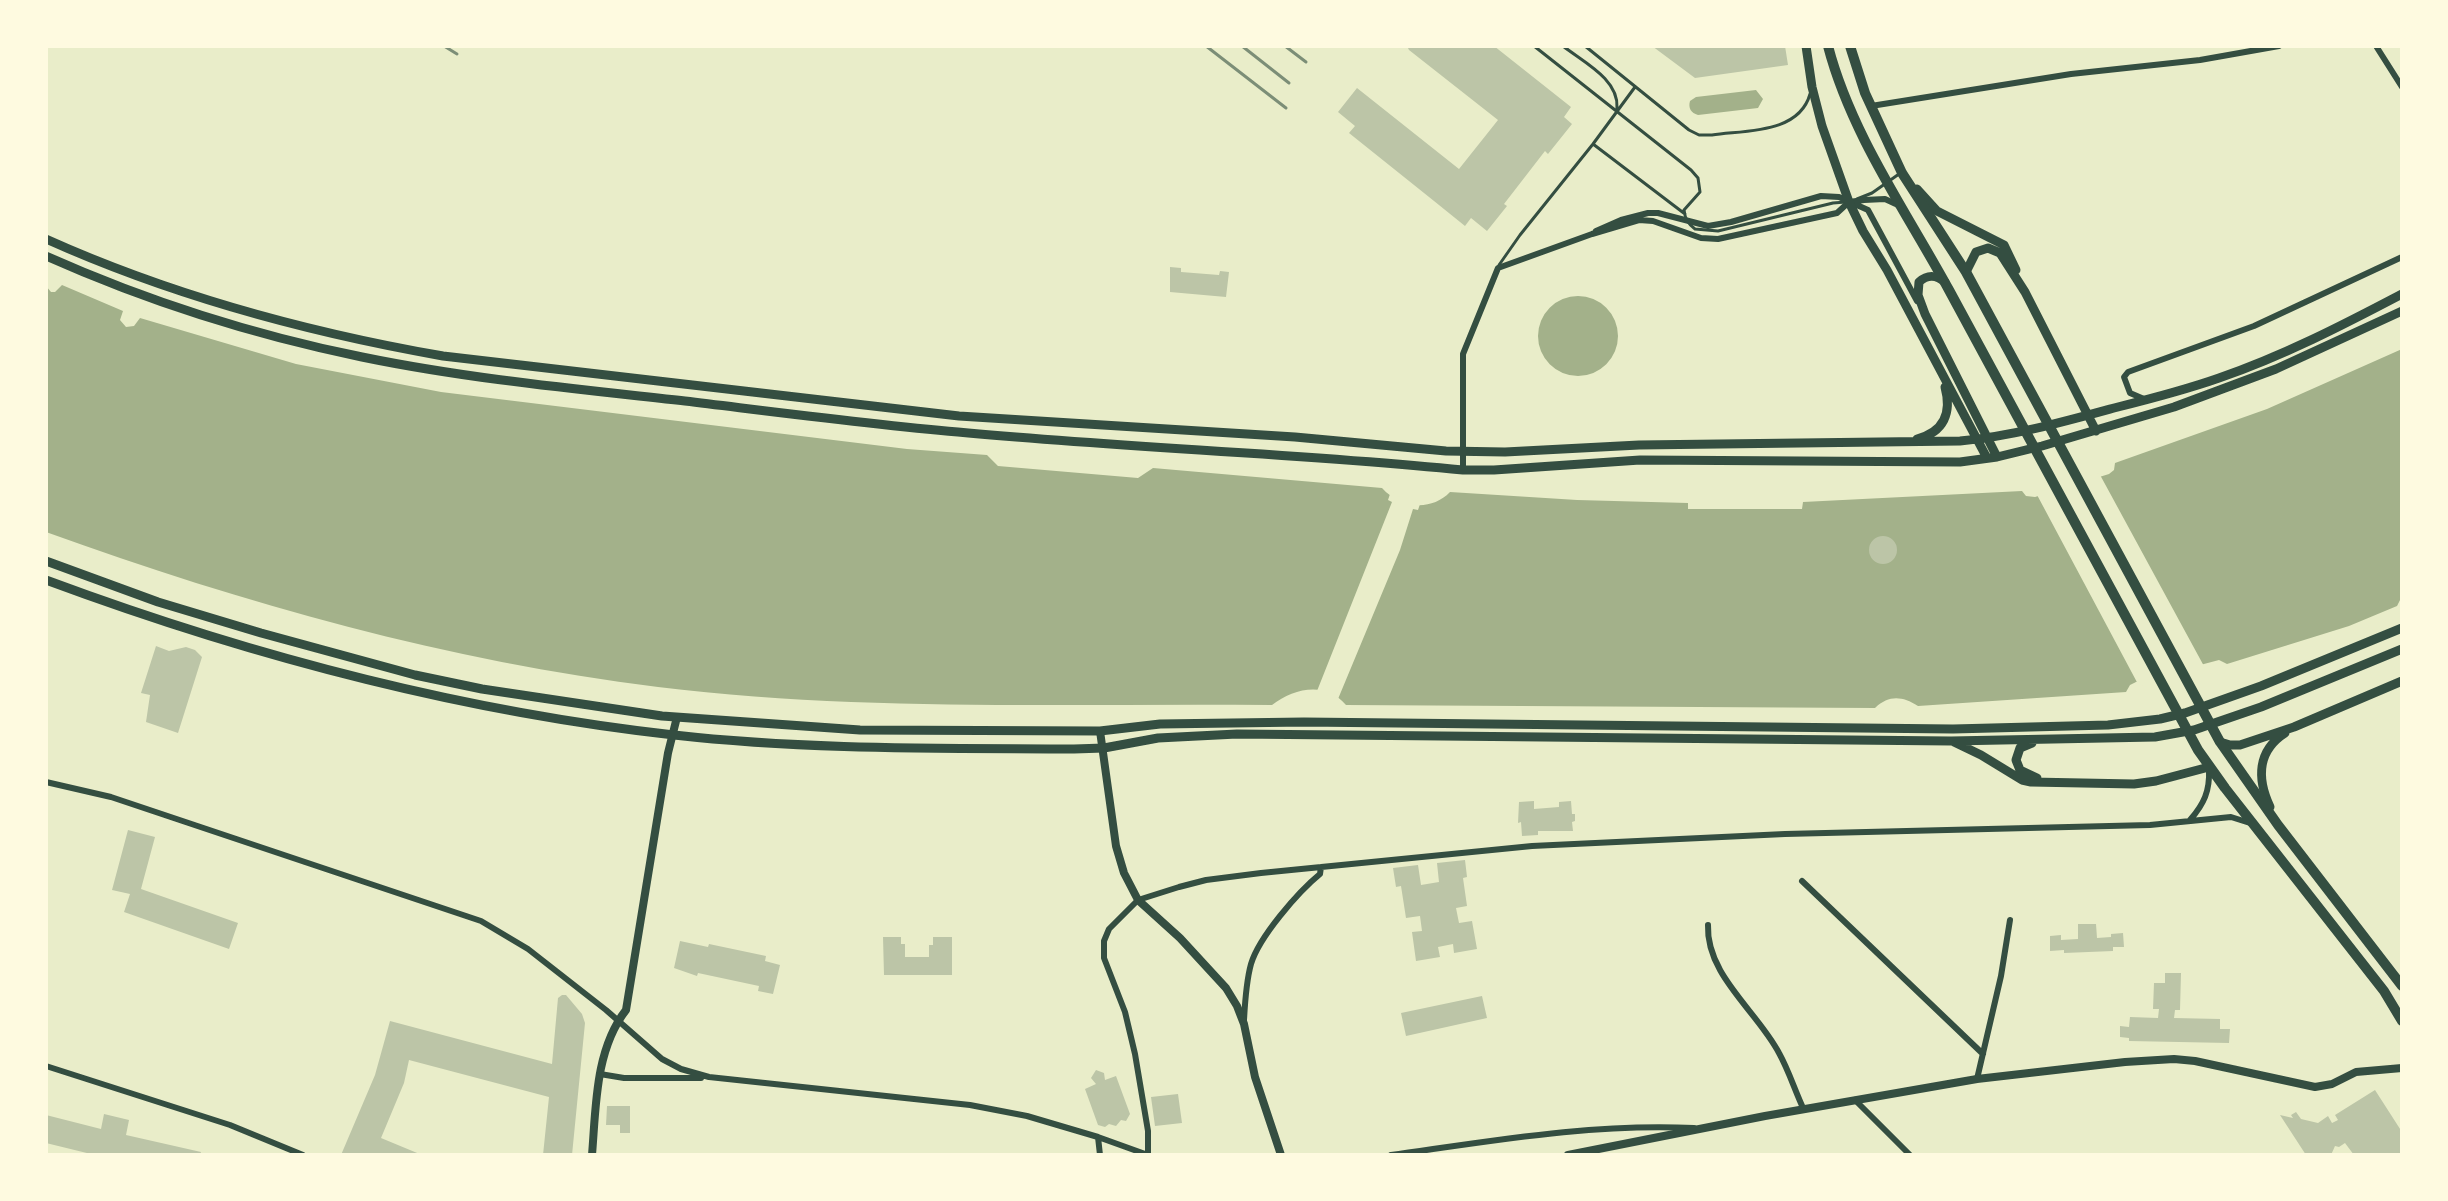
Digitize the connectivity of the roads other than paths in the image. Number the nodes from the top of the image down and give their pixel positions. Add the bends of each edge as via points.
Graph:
1 (1534, 46) edge
2 (1563, 46) edge
3 (1585, 46) edge
4 (1806, 46) edge
5 (1828, 46) edge
6 (1850, 46) edge
7 (2279, 46) edge
8 (2376, 46) edge
9 (1635, 87) junction
10 (1812, 87) junction
11 (2402, 87) edge
12 (1871, 106) junction
13 (1617, 112) junction
14 (1593, 144) junction
15 (1902, 173) junction
16 (1888, 182) junction
17 (1849, 202) junction
18 (1906, 214) junction
19 (1685, 216) junction
20 (1592, 234) junction
21 (46, 239) edge
22 (46, 256) edge
23 (2402, 257) edge
24 (1498, 268) junction
25 (1966, 272) junction
26 (1945, 282) junction
27 (2025, 292) junction
28 (2402, 294) edge
29 (2402, 311) edge
30 (1925, 314) junction
31 (1939, 369) junction
32 (2148, 400) junction
33 (2090, 416) junction
34 (2096, 431) junction
35 (1982, 439) junction
36 (1904, 442) junction
37 (1394, 445) junction
38 (1463, 452) junction
39 (1992, 458) junction
40 (1393, 463) junction
41 (1463, 470) junction
42 (46, 561) edge
43 (46, 580) edge
44 (2402, 628) edge
45 (2402, 649) edge
46 (2402, 681) edge
47 (677, 717) junction
48 (2294, 727) junction
49 (1100, 731) junction
50 (672, 735) junction
51 (2044, 739) junction
52 (1951, 741) junction
53 (2220, 742) junction
54 (1104, 748) junction
55 (2209, 767) junction
56 (2048, 781) junction
57 (46, 782) edge
58 (2190, 820) junction
59 (2253, 824) junction
60 (2278, 825) junction
61 (1318, 868) junction
62 (1802, 881) dead end
63 (1138, 900) junction
64 (2010, 920) dead end
65 (1708, 925) dead end
66 (2402, 986) edge
67 (617, 1021) junction
68 (2402, 1021) edge
69 (1244, 1024) junction
70 (1983, 1054) junction
71 (46, 1066) edge
72 (2402, 1068) edge
73 (600, 1074) junction
74 (709, 1077) junction
75 (1977, 1079) junction
76 (1855, 1100) junction
77 (1804, 1110) junction
78 (1705, 1128) junction
79 (1098, 1137) junction
80 (1617, 1144) junction
81 (303, 1155) edge
82 (592, 1155) edge
83 (1100, 1155) edge
84 (1148, 1155) edge
85 (1281, 1155) edge
86 (1391, 1155) edge
87 (1568, 1155) edge
88 (1620, 1155) edge
89 (1910, 1155) edge

1 - 13 lane
2 - 13 lane via 1609,82 1618,100
3 - 9 lane
4 - 10 main road
5 - 16 main road via 1848,103
6 - 12 main road
7 - 12 street
8 - 11 street
9 - 10 lane via 1689,130 1712,135 1788,122 1802,111
9 - 13 lane
10 - 17 main road
12 - 15 main road
13 - 14 lane
13 - 19 lane via 1698,178 1700,192 1684,210
14 - 19 lane
14 - 24 lane
15 - 16 lane
15 - 25 main road
15 - 27 main road via 1937,211 2004,245
16 - 17 lane
16 - 18 main road
17 - 18 street via 1885,199
17 - 19 street via 1821,196 1717,225 1700,225
17 - 20 street via 1837,213 1727,238 1701,238 1645,220
17 - 30 street via 1868,210
17 - 31 main road
18 - 26 main road
19 - 20 street via 1639,214
20 - 24 street
21 - 37 main road via 205,300 363,342 443,356 959,416
22 - 40 main road via 241,327 441,372 956,432
23 - 32 street via 2254,326 2128,372 2124,377 2130,393
24 - 38 street via 1463,354
25 - 27 main road via 1976,252 1994,249
25 - 53 main road
26 - 30 main road via 1928,276 1919,282
26 - 55 main road
27 - 33 main road
28 - 32 main road via 2267,359
29 - 34 main road via 2276,369
30 - 35 main road
31 - 35 main road
31 - 36 main road via 1948,399 1944,424 1932,434
32 - 33 main road
33 - 34 main road
33 - 35 main road
34 - 39 main road
35 - 36 main road
35 - 39 main road
36 - 38 main road
37 - 38 main road
37 - 40 street via 1403,455
38 - 41 street
39 - 41 main road via 1640,460
40 - 41 main road
42 - 47 main road via 158,602 415,675
43 - 50 main road via 242,646 361,678 480,705
44 - 49 main road via 2185,713 2108,725 1953,729 1291,722 1160,724
45 - 51 main road via 2194,730 2155,737
46 - 48 main road
47 - 49 main road via 860,730
47 - 50 street
48 - 53 main road via 2240,745
48 - 60 main road via 2267,749 2261,769 2265,797
49 - 54 street
50 - 54 main road via 823,745
50 - 67 street via 626,1010
51 - 52 main road
51 - 56 main road via 2020,748 2016,760 2020,770
52 - 54 main road via 1237,734 1158,738
52 - 56 main road via 2022,780
53 - 60 main road
54 - 63 street via 1116,846
55 - 56 main road via 2134,784
55 - 58 street via 2205,801
55 - 59 main road
57 - 67 street via 111,797 481,921 528,949
58 - 59 street via 2231,817
58 - 61 street via 1541,846
59 - 68 main road
60 - 66 main road
61 - 63 street via 1206,880
61 - 69 street via 1320,874 1286,908 1252,961
62 - 70 street
63 - 69 street via 1226,988
63 - 84 street via 1109,929 1104,958 1135,1054
64 - 70 street
65 - 77 street via 1716,963 1778,1052
67 - 73 street
67 - 74 street via 662,1059
69 - 85 street
70 - 75 street
71 - 81 street via 230,1125
72 - 75 street via 2356,1072 2315,1087 2174,1059
73 - 74 street
73 - 82 street
74 - 79 street via 970,1105
75 - 76 street
76 - 77 street
76 - 89 street
77 - 78 street
78 - 80 street
78 - 86 street via 1629,1126
79 - 83 street
79 - 84 street
80 - 87 street
80 - 88 street

